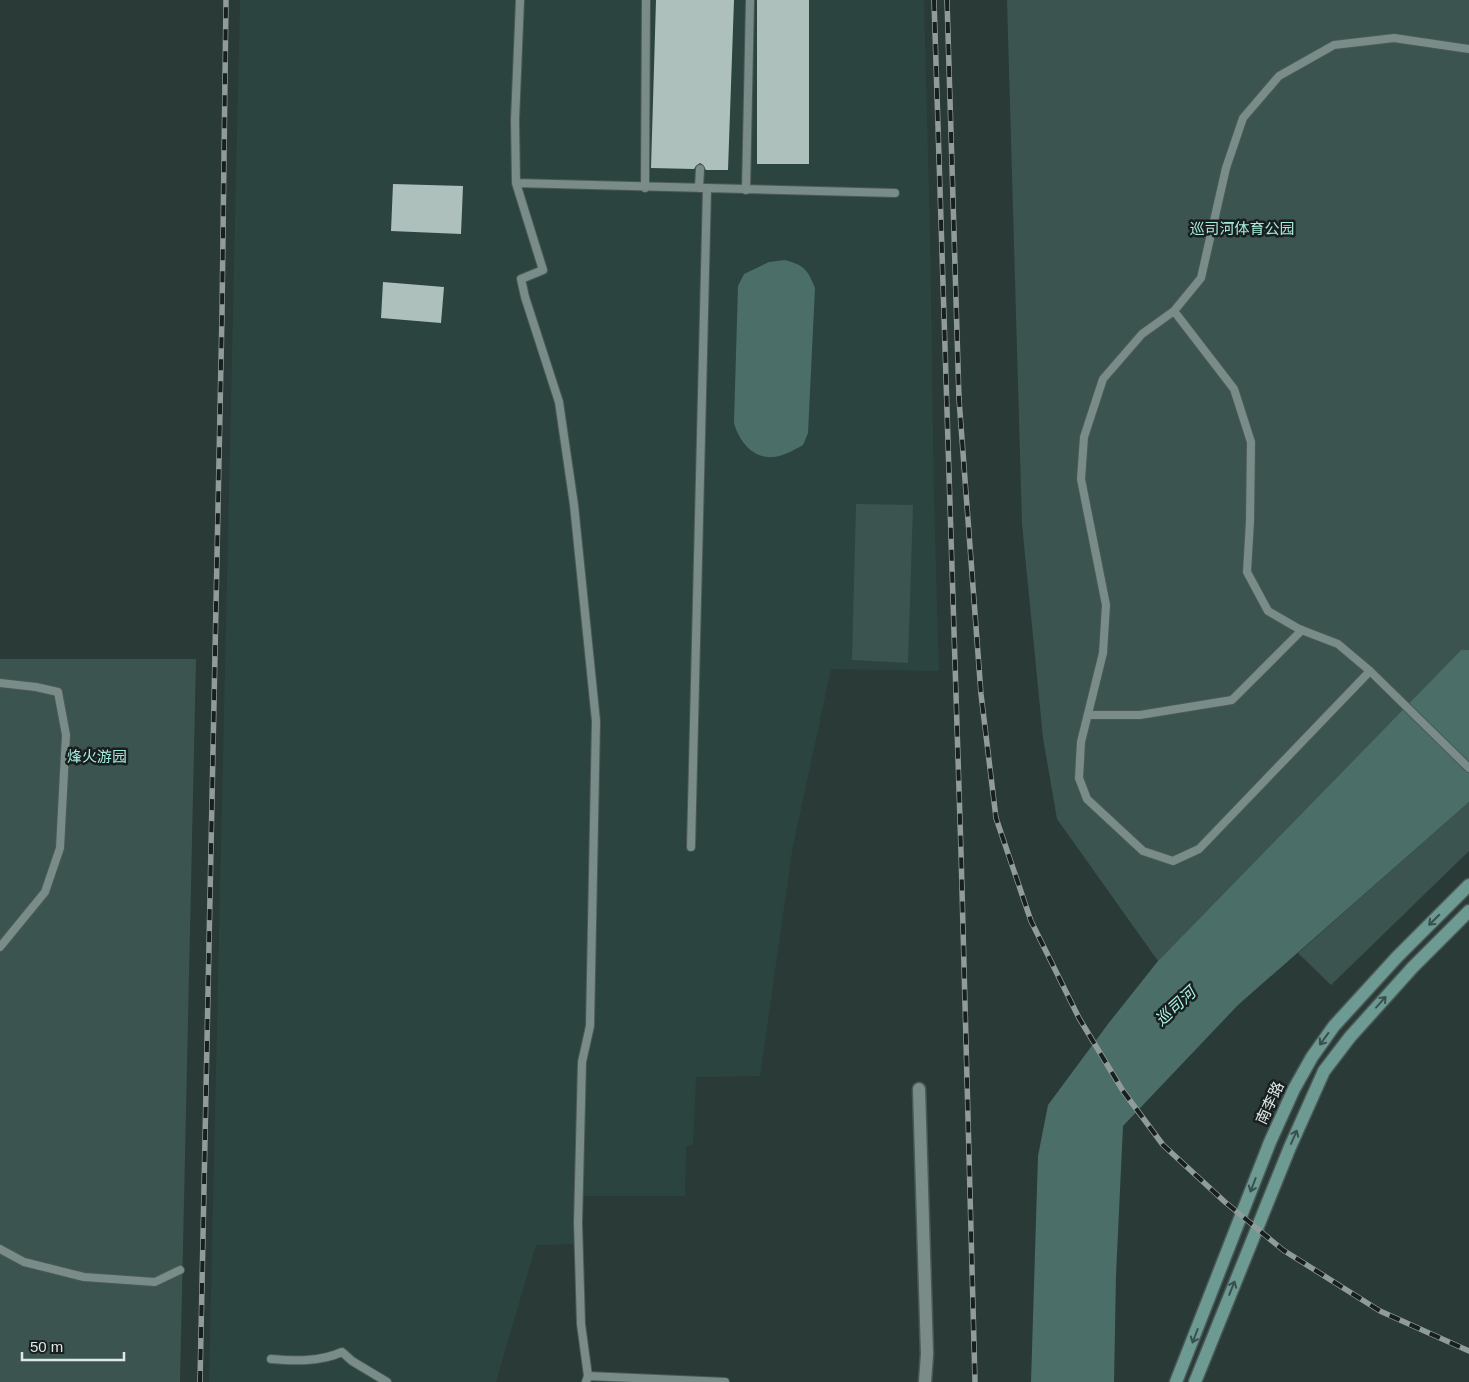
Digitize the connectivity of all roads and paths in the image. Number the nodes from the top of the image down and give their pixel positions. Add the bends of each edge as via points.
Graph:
1 (520, 0) edge
2 (646, 0) edge
3 (750, 0) edge
4 (1469, 49) edge
5 (700, 169) dead end
6 (516, 183) junction
7 (645, 188) junction
8 (703, 188) junction
9 (746, 190) junction
10 (895, 193) dead end
11 (1174, 311) junction
12 (1302, 630) junction
13 (1370, 671) junction
14 (0, 683) edge
15 (1088, 715) junction
16 (1469, 768) edge
17 (691, 847) dead end
18 (1469, 885) edge
19 (1469, 911) edge
20 (0, 947) edge
21 (919, 1089) dead end
22 (0, 1249) edge
23 (180, 1270) dead end
24 (271, 1359) dead end
25 (587, 1379) edge
26 (387, 1382) edge
27 (725, 1382) edge
28 (925, 1382) edge
29 (1176, 1382) edge
30 (1195, 1382) edge

1 - 6 lane
2 - 7 lane
3 - 9 lane
4 - 11 lane via 1394,38 1334,45 1279,76 1243,118 1226,168 1201,278
5 - 8 lane
6 - 7 lane
6 - 25 lane via 543,270 521,279 559,402 574,505 596,721 590,1026 582,1062 578,1223 581,1324
7 - 8 lane
8 - 9 lane
8 - 17 lane
9 - 10 lane
11 - 12 lane via 1234,389 1251,442 1247,572 1268,611
11 - 15 lane via 1142,334 1103,379 1084,437 1081,479 1106,605 1103,653
12 - 13 lane via 1338,644
12 - 15 lane via 1232,700 1140,715
13 - 15 lane via 1198,849 1173,861 1142,851 1087,799 1079,778 1081,742
13 - 16 lane
14 - 20 lane via 58,692 66,735 60,848 45,892
18 -> 29 main road, 南李路 via 1334,1026 1312,1057 1270,1142
30 -> 19 main road via 1286,1156 1324,1071 1350,1036
21 - 28 street via 927,1354
22 - 23 lane via 24,1262 84,1277 155,1282
24 - 26 lane via 298,1362 342,1352
25 - 27 lane

